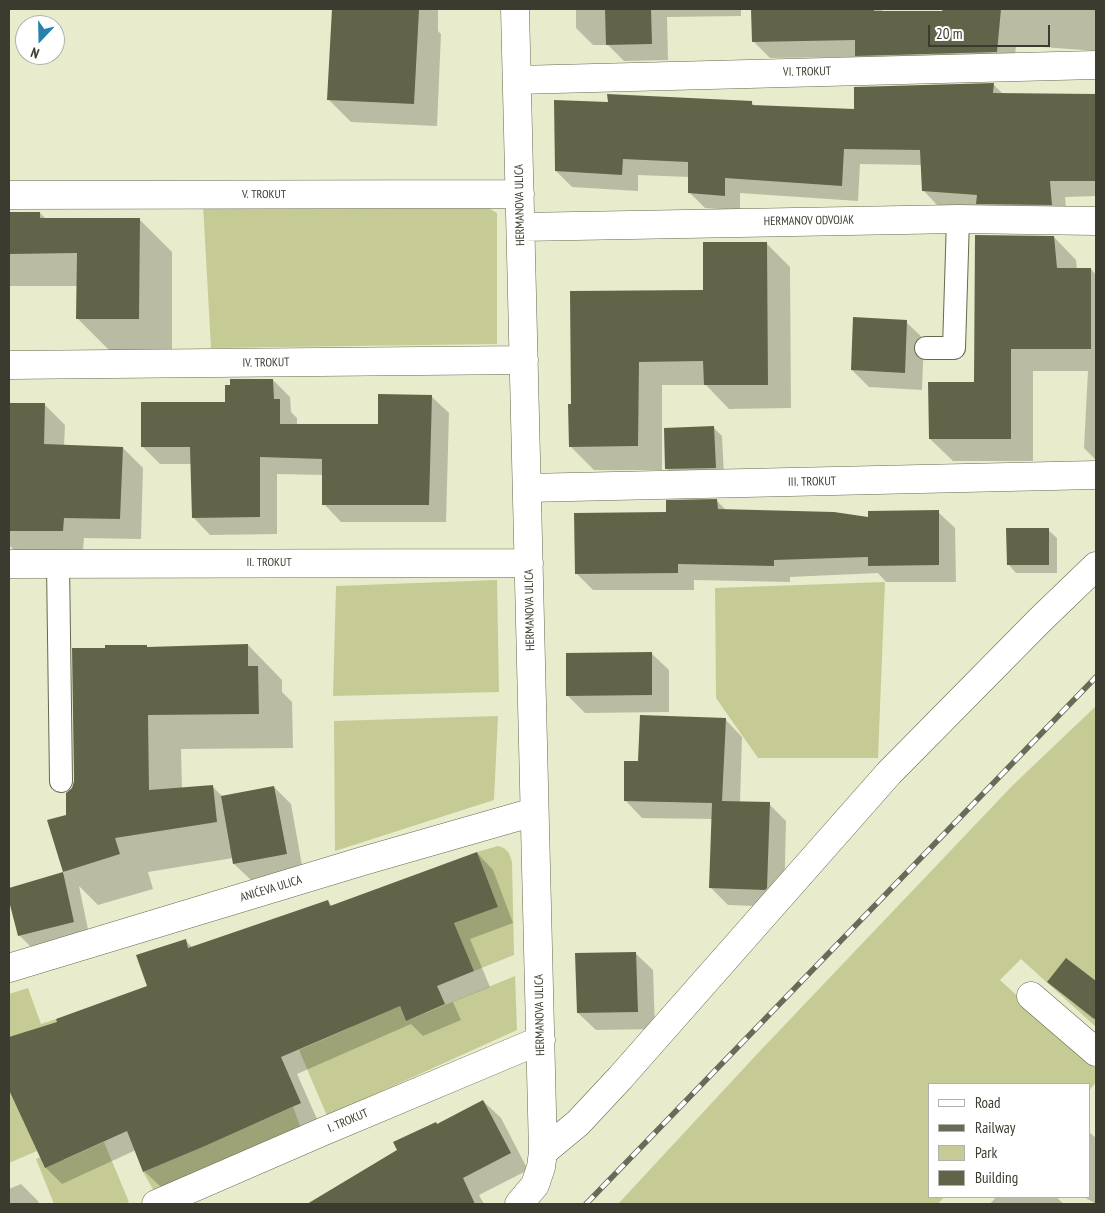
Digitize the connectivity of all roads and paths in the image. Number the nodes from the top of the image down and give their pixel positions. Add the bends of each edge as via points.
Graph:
1 (515, 9) edge
2 (1096, 65) edge
3 (517, 80) junction
4 (520, 194) junction
5 (9, 195) edge
6 (958, 218) junction
7 (1096, 221) edge
8 (521, 227) junction
9 (926, 348) dead end
10 (524, 360) junction
11 (9, 365) edge
12 (1096, 475) edge
13 (527, 488) junction
14 (529, 563) junction
15 (9, 564) edge
16 (58, 564) junction
17 (1096, 566) edge
18 (61, 781) dead end
19 (534, 812) junction
20 (9, 968) edge
21 (1030, 996) dead end
22 (540, 1040) junction
23 (1096, 1052) edge
24 (543, 1152) junction
25 (156, 1204) edge
26 (519, 1204) edge

1 - 3 street, HERMANOVA ULICA
2 - 3 street, VI. TROKUT
3 - 4 street, HERMANOVA ULICA
4 - 5 street, V. TROKUT
4 - 8 street, HERMANOVA ULICA
6 - 7 street, HERMANOV ODVOJAK
6 - 8 street, HERMANOV ODVOJAK
6 - 9 lane via 954,348
8 - 10 street, HERMANOVA ULICA
10 - 11 street, IV. TROKUT
10 - 13 street, HERMANOVA ULICA
12 - 13 street, III. TROKUT
13 - 14 street, HERMANOVA ULICA
14 - 16 street, II. TROKUT
14 - 19 street, HERMANOVA ULICA
15 - 16 street, II. TROKUT
16 - 18 lane
17 - 24 street via 889,773 620,1078 578,1123
19 - 20 street, ANIĆEVA ULICA
19 - 22 street, HERMANOVA ULICA
21 - 23 street
22 - 24 street, HERMANOVA ULICA
22 - 25 street, I. TROKUT
24 - 26 street, HERMANOVA ULICA via 535,1185

